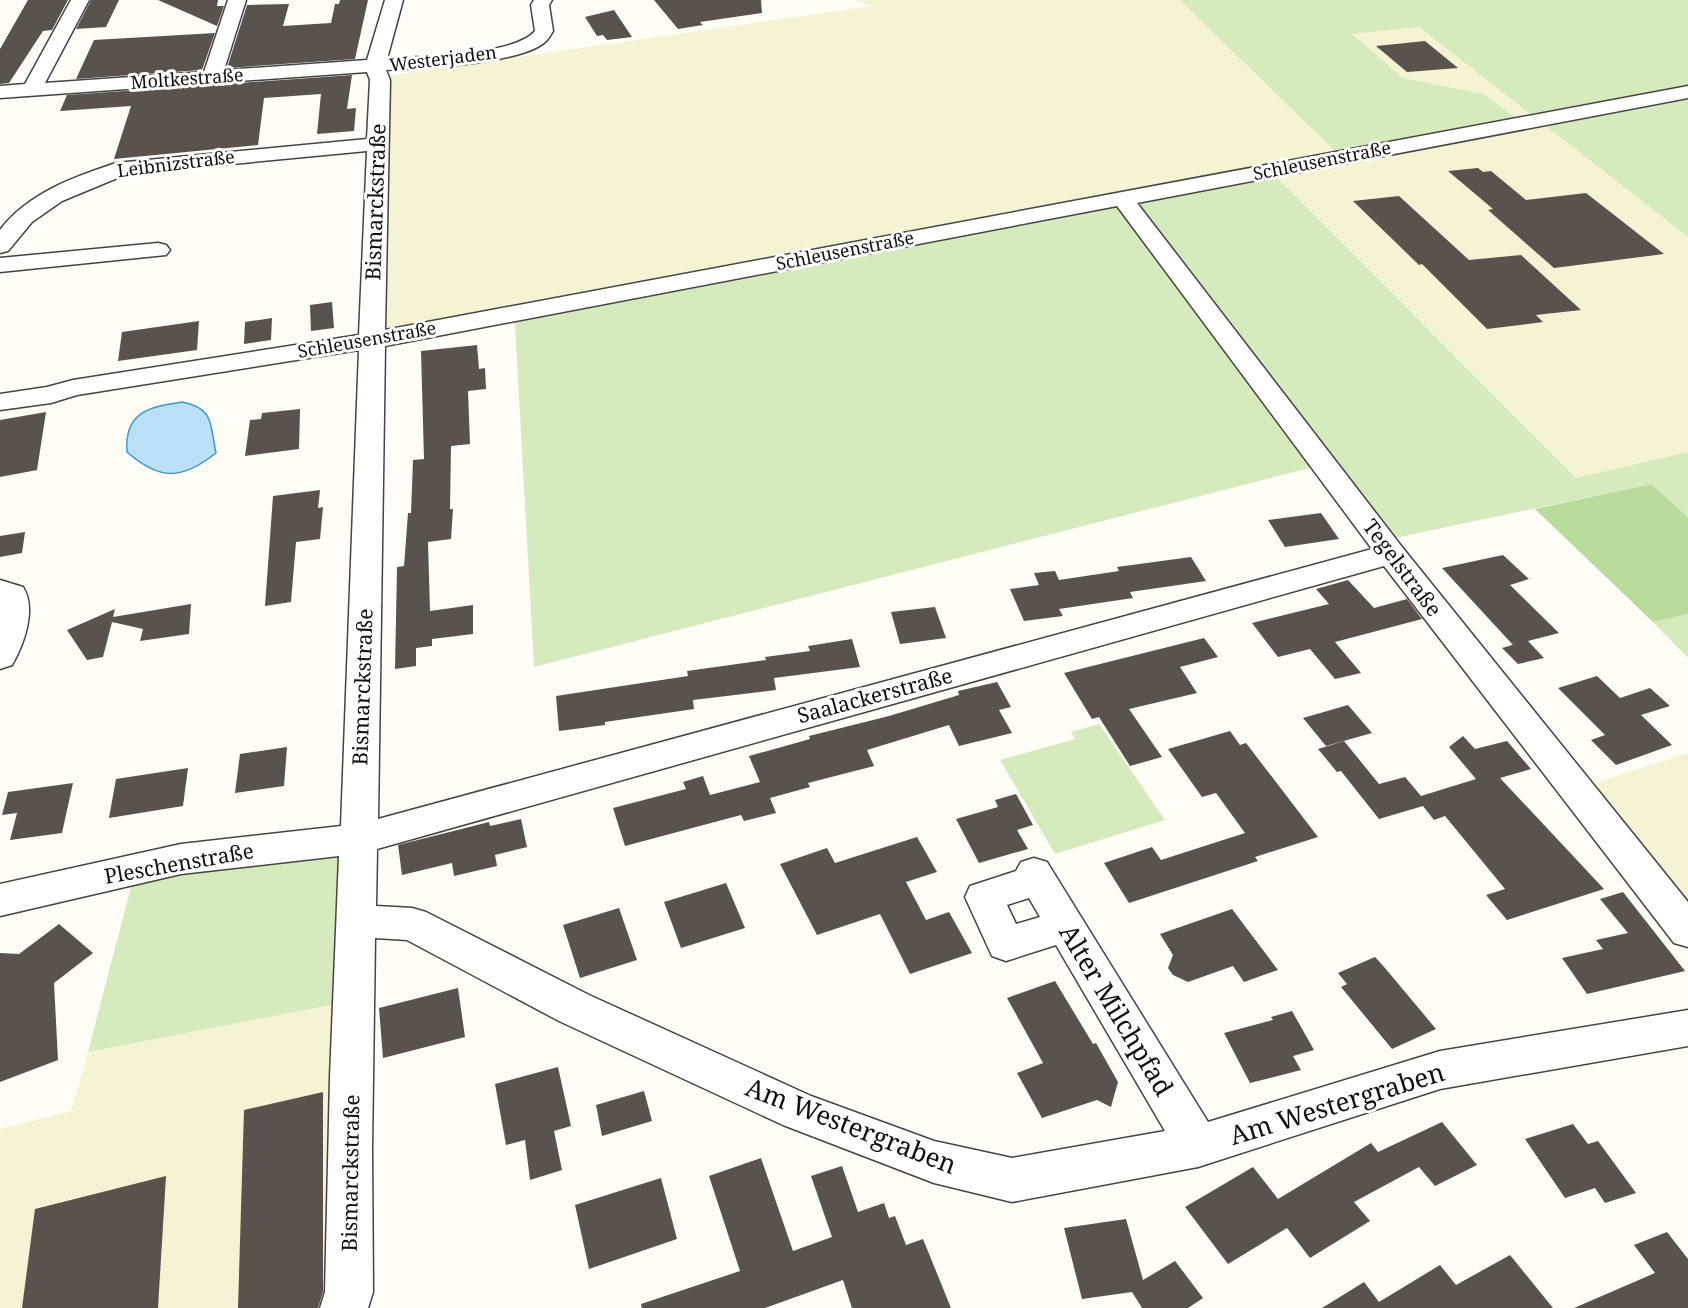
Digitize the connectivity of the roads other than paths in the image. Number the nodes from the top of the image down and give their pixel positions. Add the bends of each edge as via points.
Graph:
1 (80, 0) edge
2 (237, 0) edge
3 (394, 0) edge
4 (543, 0) edge
5 (375, 67) junction
6 (212, 77) junction
7 (32, 89) junction
8 (0, 92) edge
9 (1688, 92) edge
10 (377, 144) junction
11 (1123, 199) junction
12 (0, 246) edge
13 (158, 250) dead end
14 (0, 265) edge
15 (373, 340) junction
16 (0, 402) edge
17 (1391, 554) junction
18 (0, 590) edge
19 (0, 657) edge
20 (359, 839) junction
21 (0, 900) edge
22 (356, 921) junction
23 (1066, 926) junction
24 (1688, 931) edge
25 (1688, 1028) edge
26 (1198, 1146) junction
27 (344, 1308) edge

1 - 7 street
2 - 6 street
3 - 5 street
4 - 5 street, Westerjaden via 540,5 544,31 530,44 494,55
5 - 6 street, Moltkestraße
5 - 10 street, Bismarckstraße via 380,80
6 - 7 street, Moltkestraße
7 - 8 street, Moltkestraße
9 - 11 street, Schleusenstraße
10 - 12 street, Leibnizstraße via 124,168 84,181 46,200 9,232
10 - 15 street, Bismarckstraße
11 - 15 street, Schleusenstraße
11 - 17 street, Tegelstraße
13 - 14 street
15 - 16 street, Schleusenstraße
15 - 20 street, Bismarckstraße
17 - 20 street, Saalackerstraße
17 - 24 street, Tegelstraße
18 - 19 street via 12,594 15,611
20 - 21 street, Pleschenstraße via 181,860
20 - 22 street, Bismarckstraße
22 - 26 street, Am Westergraben via 412,924 574,1008 787,1106 934,1162 1012,1180
22 - 27 street, Bismarckstraße via 349,1292
23 - 23 street, Alter Milchpfad via 1036,876 984,897 1006,944
23 - 26 street, Alter Milchpfad
25 - 26 street, Am Westergraben via 1440,1071

